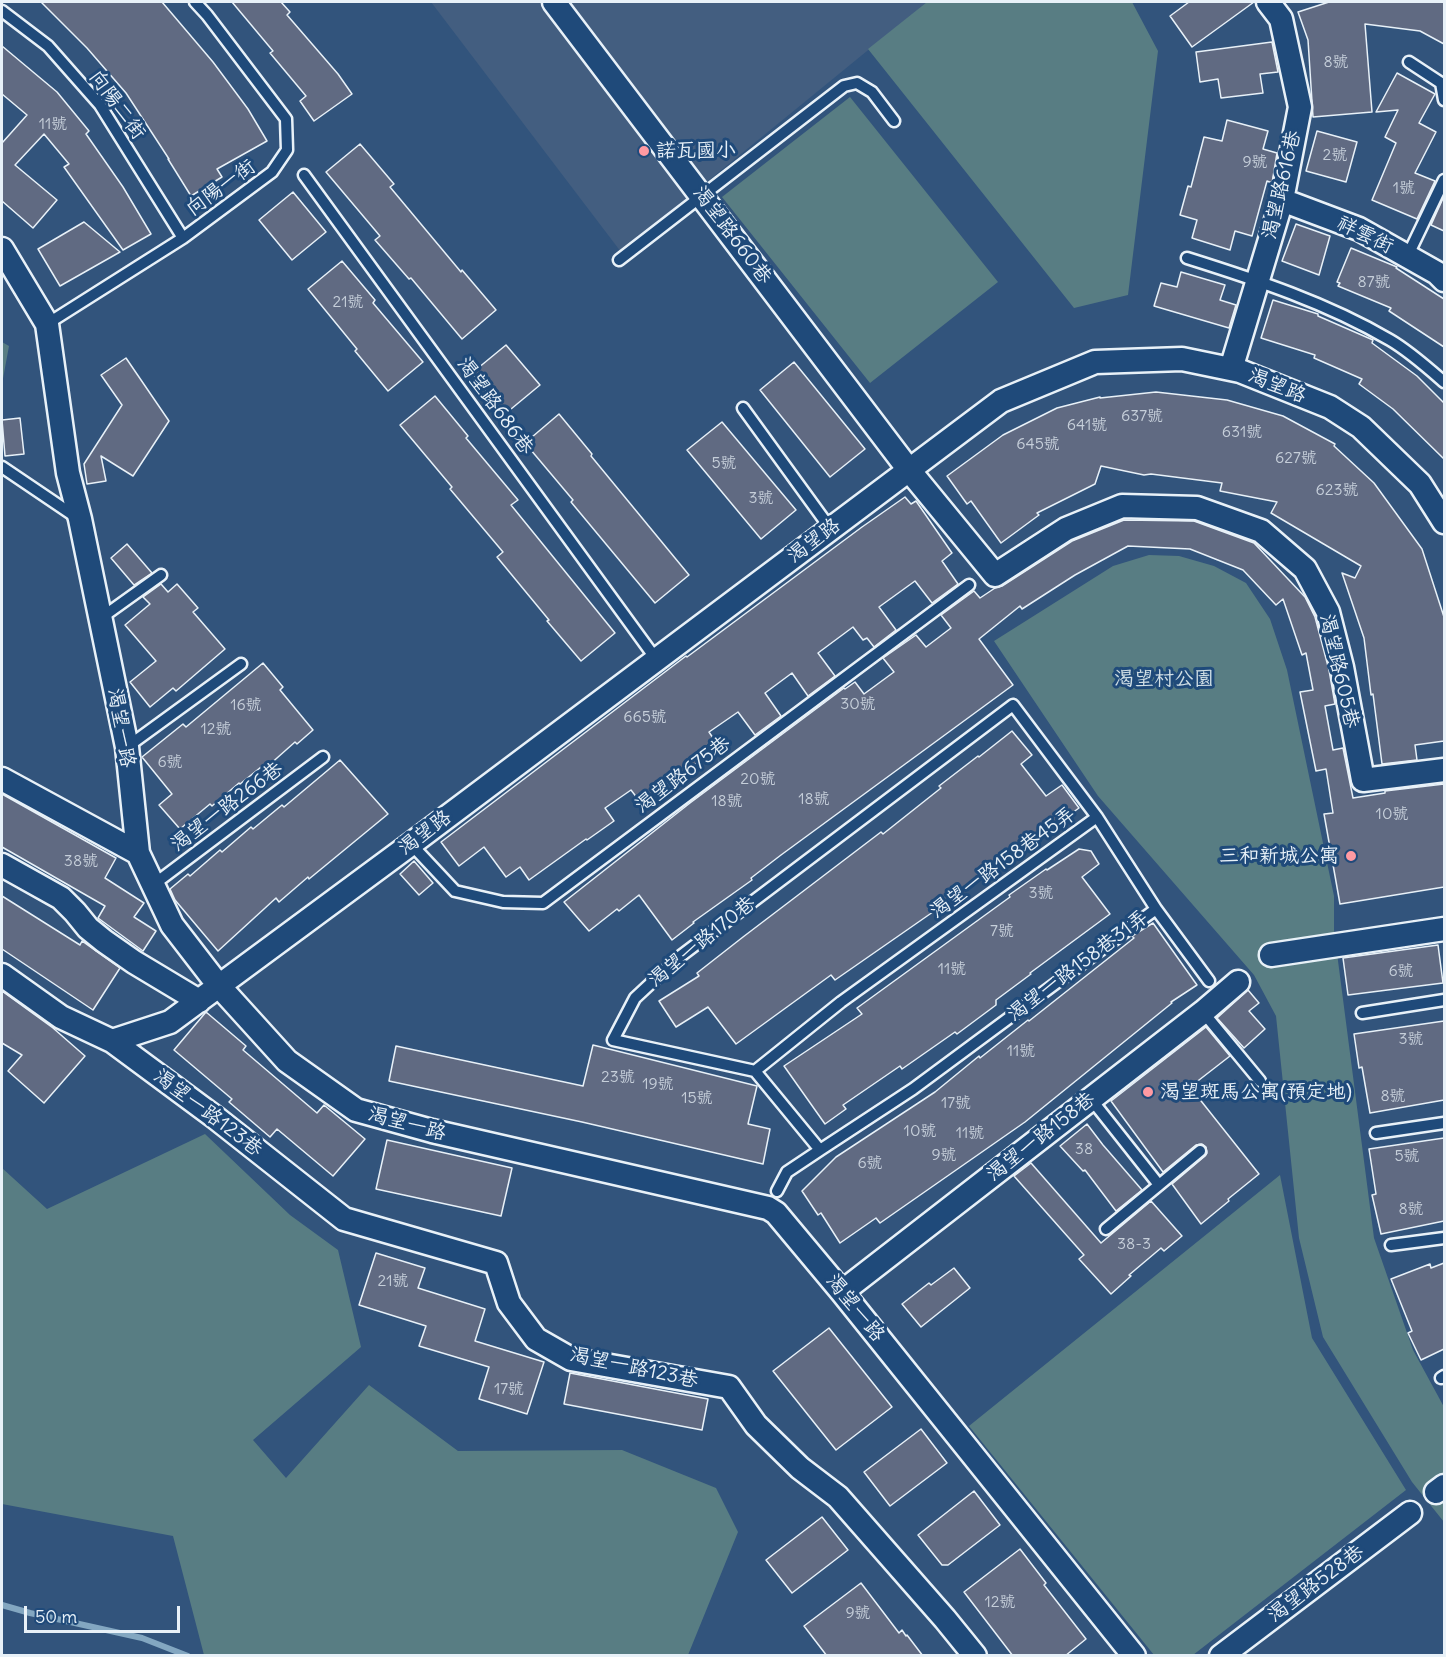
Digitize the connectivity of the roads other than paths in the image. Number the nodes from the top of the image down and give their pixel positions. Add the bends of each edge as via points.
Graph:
1 (195, 2) edge
2 (554, 2) edge
3 (1268, 2) edge
4 (2, 11) edge
5 (1409, 62) dead end
6 (1444, 100) edge
7 (894, 121) dead end
8 (304, 175) dead end
9 (1444, 180) edge
10 (702, 195) junction
11 (1282, 200) junction
12 (183, 238) junction
13 (2, 249) edge
14 (1407, 257) junction
15 (1187, 258) dead end
16 (619, 260) dead end
17 (1257, 280) junction
18 (1444, 280) edge
19 (47, 324) junction
20 (1231, 369) junction
21 (1444, 382) edge
22 (743, 408) dead end
23 (2, 467) edge
24 (909, 470) junction
25 (80, 519) junction
26 (1444, 522) edge
27 (830, 528) junction
28 (161, 575) dead end
29 (969, 585) dead end
30 (100, 619) junction
31 (656, 659) junction
32 (241, 664) dead end
33 (127, 747) junction
34 (323, 757) dead end
35 (1444, 770) edge
36 (2, 778) edge
37 (1097, 817) junction
38 (411, 844) junction
39 (138, 853) junction
40 (2, 865) edge
41 (153, 885) junction
42 (1156, 909) junction
43 (1444, 929) edge
44 (1271, 956) dead end
45 (2, 975) edge
46 (1238, 982) dead end
47 (219, 986) junction
48 (1215, 989) junction
49 (1444, 1000) edge
50 (199, 1001) junction
51 (1203, 1012) junction
52 (1362, 1013) dead end
53 (112, 1041) junction
54 (755, 1071) junction
55 (1260, 1081) dead end
56 (1090, 1098) junction
57 (1444, 1122) edge
58 (1376, 1133) dead end
59 (820, 1150) junction
60 (1200, 1151) dead end
61 (1159, 1185) junction
62 (773, 1200) junction
63 (1106, 1229) dead end
64 (1444, 1238) edge
65 (1391, 1245) dead end
66 (842, 1292) junction
67 (1410, 1512) dead end
68 (975, 1656) edge
69 (1134, 1656) edge
70 (1221, 1656) edge

1 - 12 lane, 向陽一街 via 286,119 287,150 272,172
2 - 10 street, 渴望路660巷
3 - 11 street, 渴望路616巷 via 1281,19 1300,107
4 - 12 lane, 向陽二街 via 48,46 100,105
5 - 6 lane via 1441,83
7 - 10 lane via 872,92 857,83 844,86
8 - 31 lane, 渴望路686巷
9 - 14 lane
10 - 16 lane
10 - 24 street, 渴望路660巷
11 - 14 street, 祥雲街 via 1359,229
11 - 17 street, 渴望路616巷
12 - 19 lane, 向陽一街
13 - 19 street, 渴望一路
14 - 18 street, 祥雲街
15 - 17 lane
17 - 20 street, 渴望路616巷
17 - 21 lane via 1339,312 1393,341
19 - 25 street, 渴望一路 via 68,473
20 - 24 street, 渴望路 via 1182,359 1095,362 1001,401
20 - 26 street, 渴望路 via 1330,407 1361,427 1420,484
22 - 27 lane
23 - 25 lane
24 - 27 street, 渴望路
24 - 35 street, 渴望路605巷 via 995,575 1066,529 1122,506 1197,508 1261,531 1305,569 1328,612 1363,780
25 - 30 street, 渴望一路
27 - 31 street, 渴望路
28 - 30 lane
29 - 38 lane, 渴望路675巷 via 543,903 503,902 455,891
30 - 33 street, 渴望一路
31 - 38 street, 渴望路
32 - 33 lane
33 - 39 street, 渴望一路
34 - 41 lane, 渴望一路266巷
36 - 39 street
37 - 42 lane, 渴望一路158巷45弄
37 - 54 lane, 渴望一路158巷45弄 via 841,1002
37 - 54 lane, 渴望一路170巷 via 1013,705 678,958 635,998 613,1040
38 - 47 street, 渴望路
39 - 41 street, 渴望一路
40 - 50 street via 61,898 104,941
41 - 47 street, 渴望一路 via 172,925
42 - 48 lane, 渴望一路158巷31弄
42 - 59 lane, 渴望一路158巷31弄 via 913,1089
43 - 44 street
45 - 53 street via 61,1017
46 - 48 street, 渴望一路158巷
47 - 50 street, 渴望路
47 - 62 street, 渴望一路 via 287,1061 356,1110 432,1131
48 - 51 street, 渴望一路158巷
49 - 52 lane
50 - 53 street, 渴望路 via 170,1022
51 - 55 lane
51 - 56 street, 渴望一路158巷
53 - 68 street, 渴望一路123巷 via 344,1219 496,1263 509,1303 536,1339 571,1359 729,1388 756,1425 837,1497
54 - 59 lane
56 - 61 lane
56 - 66 street, 渴望一路158巷
57 - 58 lane
59 - 62 lane via 787,1172
60 - 61 lane
61 - 63 lane
62 - 66 street, 渴望一路 via 776,1213
64 - 65 lane
66 - 69 street, 渴望一路
67 - 70 street, 渴望路528巷

